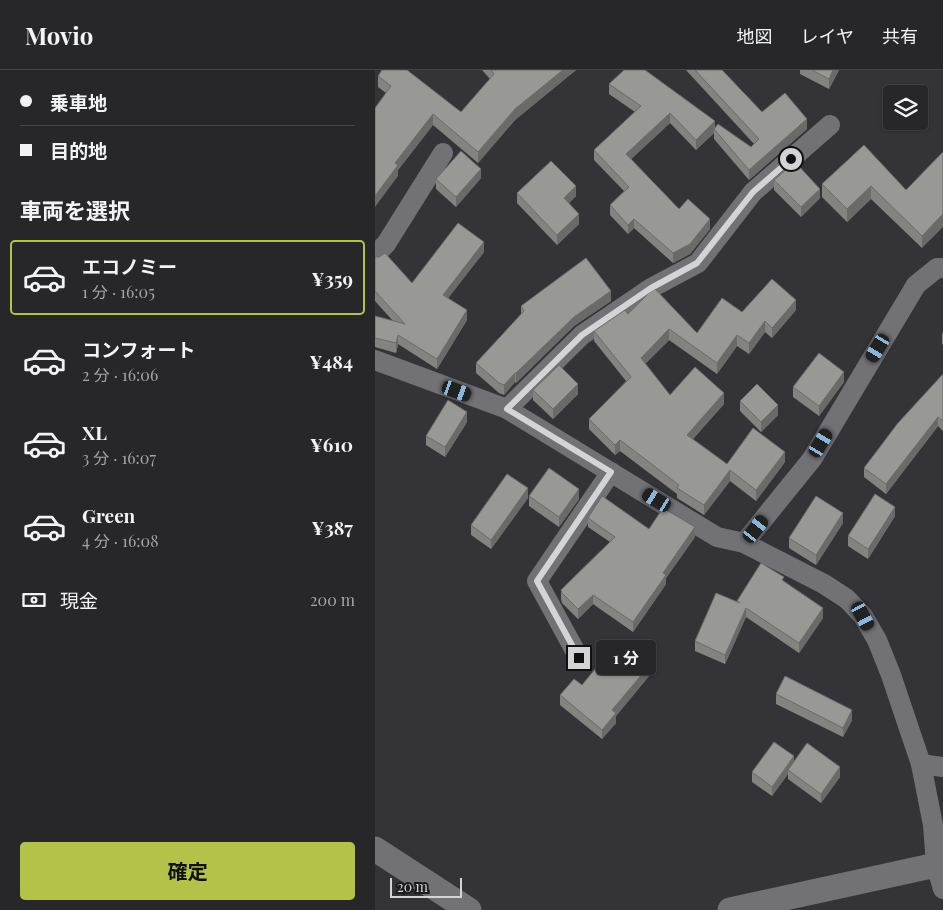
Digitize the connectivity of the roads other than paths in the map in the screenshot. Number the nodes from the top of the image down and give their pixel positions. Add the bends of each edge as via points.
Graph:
1 (830, 125) dead end
2 (443, 153) dead end
3 (375, 255) edge
4 (943, 268) edge
5 (375, 360) edge
6 (507, 409) junction
7 (611, 472) junction
8 (744, 543) junction
9 (579, 658) dead end
10 (921, 764) junction
11 (943, 767) edge
12 (375, 849) edge
13 (939, 866) edge
14 (943, 889) edge
15 (469, 910) edge
16 (730, 910) edge

1 - 6 street via 753,192 697,263 651,288 582,335
2 - 3 street via 387,244
4 - 8 street via 937,268 916,285 811,459
5 - 6 street
6 - 7 street
7 - 8 street via 717,537
7 - 9 street via 537,581
8 - 10 street via 824,584 847,599 863,616 891,675
10 - 11 street
10 - 13 street
12 - 15 street
13 - 14 street
13 - 16 street

